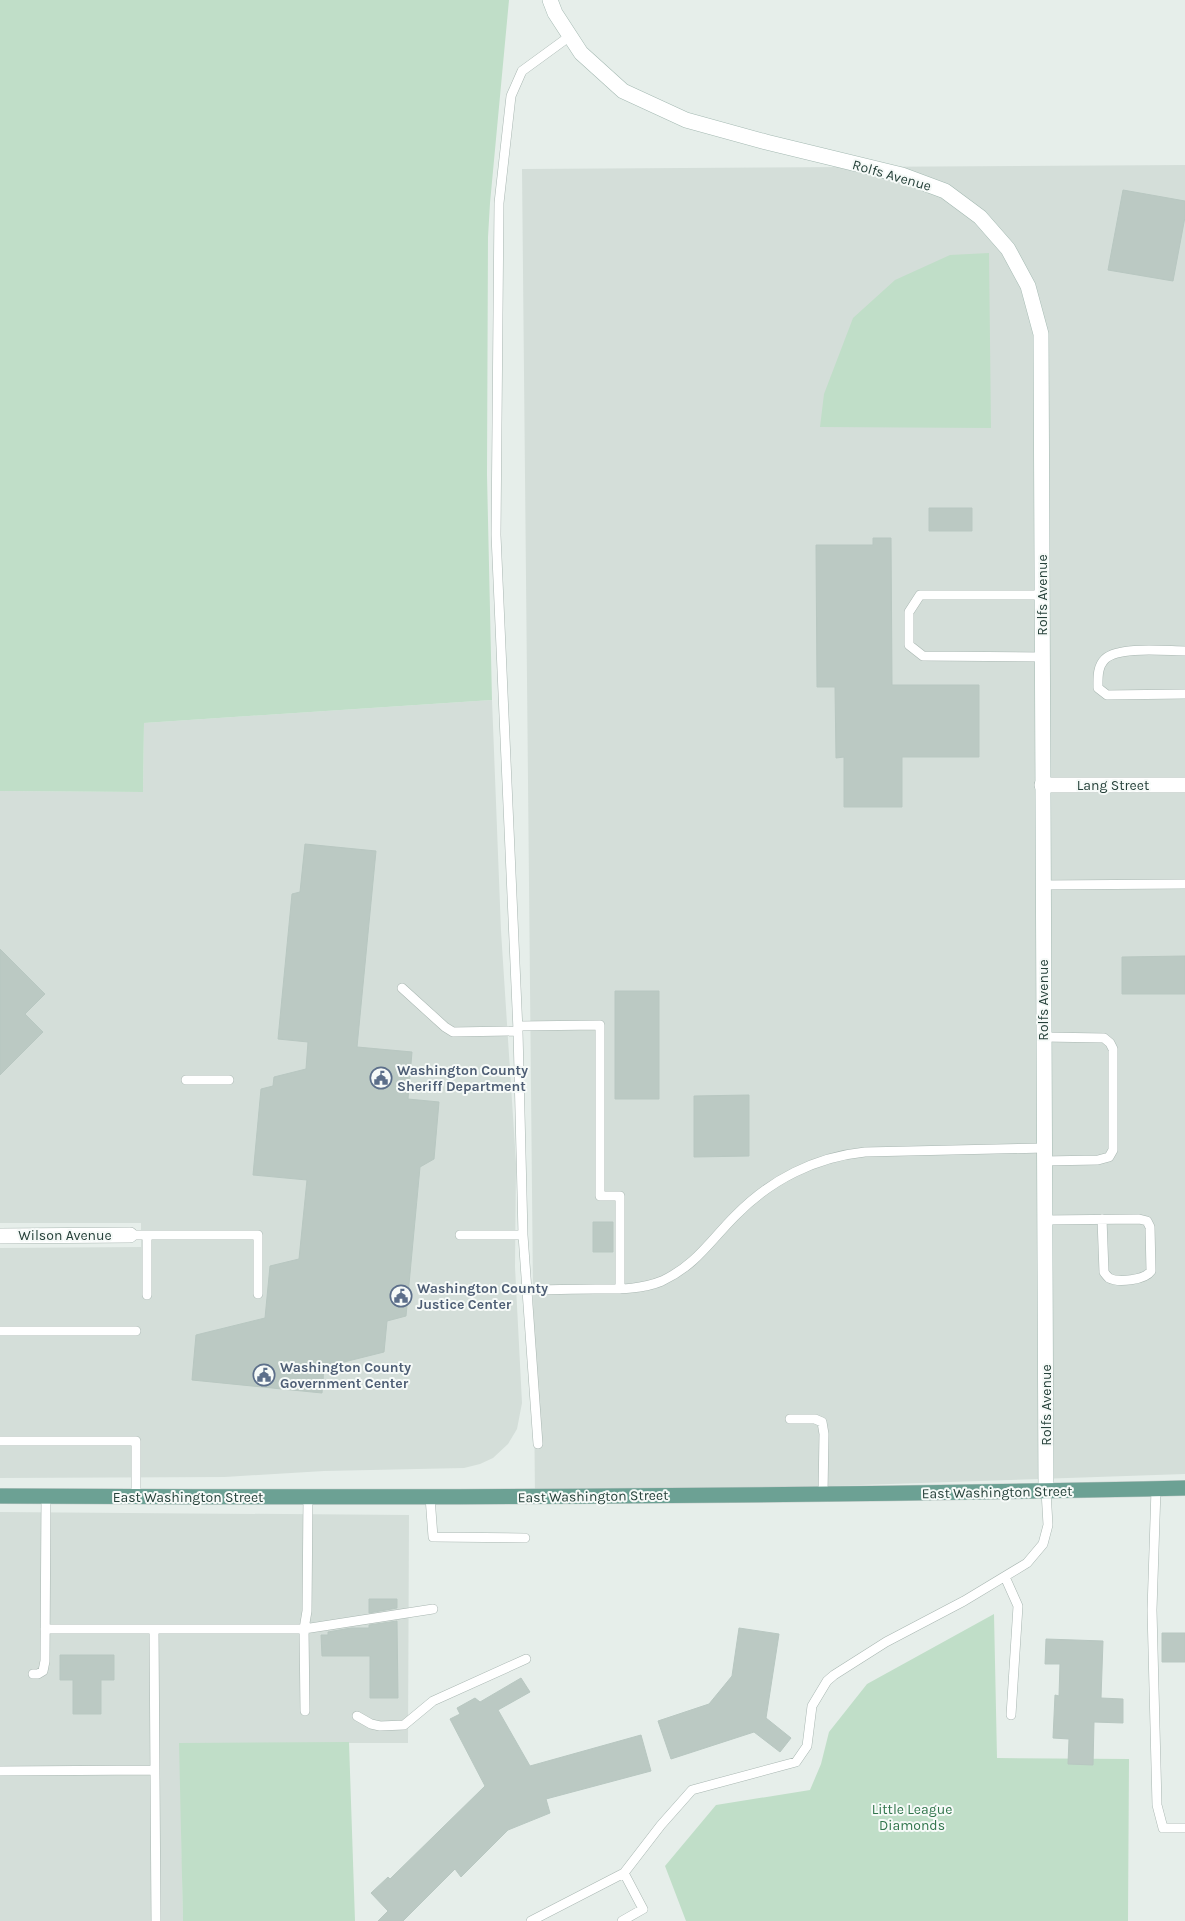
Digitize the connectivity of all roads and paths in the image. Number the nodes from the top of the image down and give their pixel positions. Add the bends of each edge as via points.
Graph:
1 (550, 0) edge
2 (570, 36) junction
3 (1042, 595) junction
4 (1185, 651) edge
5 (1042, 657) junction
6 (1185, 694) edge
7 (1042, 785) junction
8 (1185, 785) edge
9 (1043, 884) junction
10 (1185, 884) edge
11 (402, 988) dead end
12 (518, 1028) junction
13 (1044, 1037) junction
14 (186, 1080) dead end
15 (229, 1080) dead end
16 (1044, 1154) junction
17 (1102, 1219) junction
18 (1045, 1220) junction
19 (130, 1235) joint
20 (147, 1235) junction
21 (460, 1235) dead end
22 (523, 1235) junction
23 (0, 1236) edge
24 (620, 1289) junction
25 (526, 1290) junction
26 (258, 1294) dead end
27 (147, 1295) dead end
28 (0, 1331) edge
29 (136, 1332) dead end
30 (790, 1418) dead end
31 (0, 1441) edge
32 (538, 1444) dead end
33 (1185, 1488) edge
34 (1156, 1489) junction
35 (1046, 1491) junction
36 (823, 1493) junction
37 (0, 1496) edge
38 (46, 1496) junction
39 (136, 1497) junction
40 (308, 1497) junction
41 (430, 1497) junction
42 (525, 1538) dead end
43 (1005, 1577) junction
44 (433, 1609) dead end
45 (45, 1629) junction
46 (154, 1629) junction
47 (304, 1629) junction
48 (526, 1659) dead end
49 (33, 1674) dead end
50 (305, 1711) dead end
51 (1011, 1715) dead end
52 (357, 1716) dead end
53 (155, 1770) junction
54 (0, 1771) edge
55 (1185, 1828) edge
56 (624, 1873) junction
57 (156, 1921) edge
58 (531, 1921) edge
59 (622, 1921) edge

1 - 2 street, Rolfs Avenue
2 - 3 street, Rolfs Avenue via 580,53 624,91 686,120 902,175 945,191 980,217 1008,249 1028,286 1041,334
2 - 12 lane via 522,71 511,96 498,203 496,535
3 - 5 street, Rolfs Avenue
3 - 5 lane via 920,595 909,612 909,645 923,656
4 - 6 lane via 1116,654 1104,660 1098,673 1098,688 1107,695
5 - 7 street, Rolfs Avenue
7 - 8 street, Lang Street
7 - 9 street, Rolfs Avenue
9 - 10 lane
9 - 13 street, Rolfs Avenue
11 - 12 lane via 453,1032
12 - 22 lane
12 - 24 lane via 600,1025 600,1196 620,1196
13 - 16 street, Rolfs Avenue
13 - 16 lane via 1104,1038 1110,1043 1113,1049 1114,1150 1109,1157 1098,1160
14 - 15 lane
16 - 18 street, Rolfs Avenue
16 - 24 lane via 865,1152 819,1161 797,1170 767,1189 735,1216 689,1264 662,1281
17 - 17 lane via 1147,1221 1150,1227 1150,1271 1147,1276 1114,1279 1104,1272
17 - 18 lane
18 - 35 street, Rolfs Avenue
19 - 20 lane
19 - 23 street, Wilson Avenue
20 - 26 lane via 258,1235
20 - 27 lane
21 - 22 lane
22 - 25 lane
24 - 25 lane
25 - 32 lane
28 - 29 lane
30 - 36 lane via 822,1422
31 - 39 lane via 136,1441
33 - 34 main road, East Washington Street
34 - 35 main road, East Washington Street
34 - 55 lane via 1152,1610 1157,1805 1163,1828
35 - 36 main road, East Washington Street
35 - 43 lane via 1048,1525 1043,1544 1028,1563
36 - 41 main road, East Washington Street
37 - 38 main road, East Washington Street
38 - 39 main road, East Washington Street
38 - 45 lane
39 - 40 main road, East Washington Street
40 - 41 main road, East Washington Street
40 - 47 lane
41 - 42 lane via 433,1536
43 - 51 lane via 1018,1606
43 - 56 lane via 886,1642 834,1675 812,1706 806,1746 796,1762 692,1790
44 - 47 lane
45 - 46 lane
45 - 49 lane via 43,1670
46 - 47 lane
46 - 53 lane
47 - 50 lane
48 - 52 lane via 433,1701 404,1725 380,1726
53 - 54 lane
53 - 57 lane
56 - 58 lane
56 - 59 lane via 643,1909

